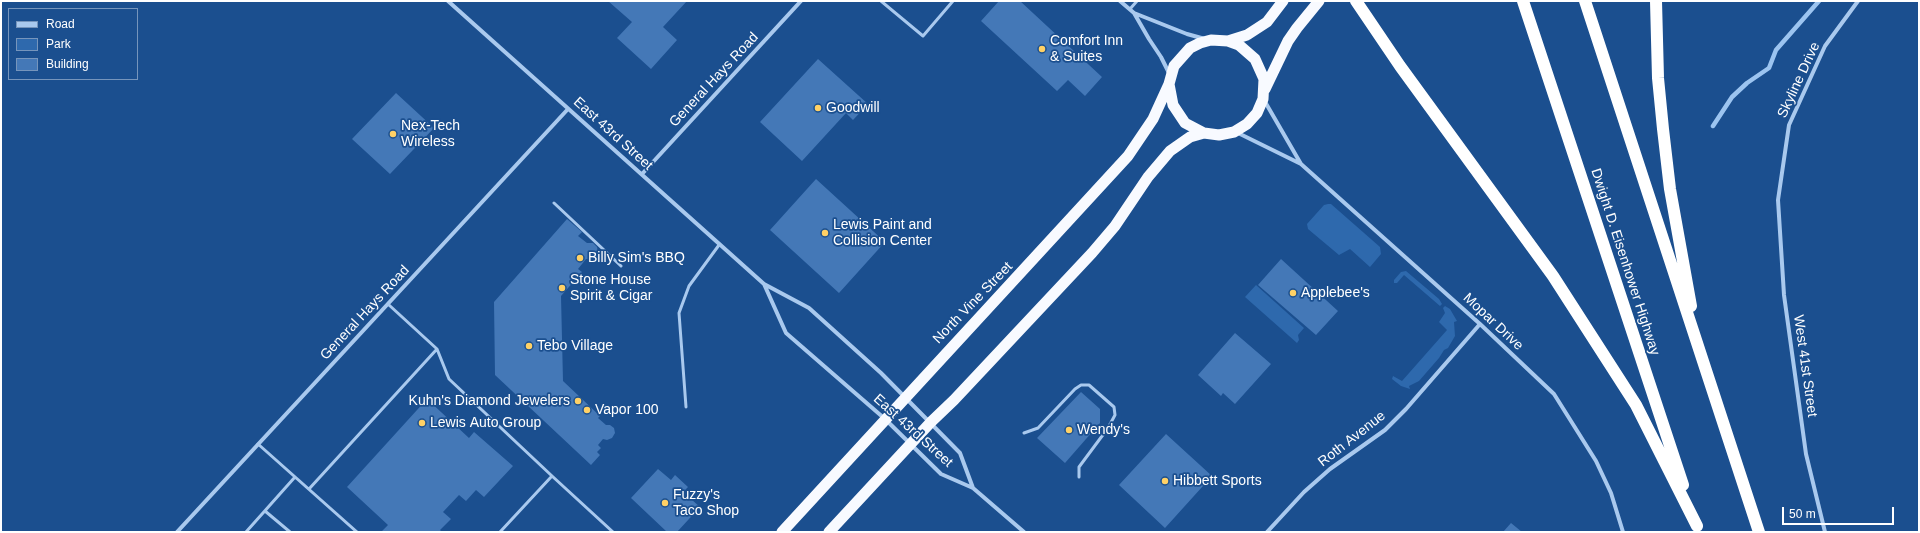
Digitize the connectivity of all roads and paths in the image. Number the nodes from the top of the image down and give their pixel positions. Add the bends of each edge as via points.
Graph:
1 (448, 1) edge
2 (801, 1) edge
3 (881, 1) edge
4 (952, 1) edge
5 (1120, 1) edge
6 (1137, 1) edge
7 (1284, 1) edge
8 (1320, 1) edge
9 (1356, 1) edge
10 (1523, 1) edge
11 (1585, 1) edge
12 (1656, 1) edge
13 (1858, 1) edge
14 (1130, 9) junction
15 (1134, 13) junction
16 (1211, 40) junction
17 (1228, 41) junction
18 (1170, 80) junction
19 (1264, 94) junction
20 (568, 109) junction
21 (1234, 132) junction
22 (1204, 133) junction
23 (1301, 164) junction
24 (642, 174) junction
25 (1778, 200) joint
26 (554, 203) dead end
27 (719, 245) junction
28 (621, 266) dead end
29 (764, 284) junction
30 (389, 305) junction
31 (1480, 324) junction
32 (1698, 348) junction
33 (437, 349) junction
34 (905, 397) junction
35 (686, 407) dead end
36 (885, 419) junction
37 (931, 422) junction
38 (1024, 433) dead end
39 (258, 444) junction
40 (910, 444) junction
41 (552, 476) junction
42 (295, 477) junction
43 (1079, 477) dead end
44 (973, 488) junction
45 (309, 489) junction
46 (265, 510) junction
47 (1698, 529) edge
48 (177, 532) edge
49 (246, 532) edge
50 (290, 532) edge
51 (357, 532) edge
52 (500, 532) edge
53 (613, 532) edge
54 (782, 532) edge
55 (829, 532) edge
56 (1024, 532) edge
57 (1267, 532) edge
58 (1623, 532) edge
59 (1758, 532) edge
60 (1825, 532) edge

1 - 20 street, East 43rd Street
2 - 24 street, General Hays Road
3 - 4 lane via 923,36
5 - 14 street
6 - 14 lane
7 - 17 highway via 1262,26 1247,35
8 - 19 highway via 1288,40
9 - 47 highway via 1400,66 1553,276 1636,405
10 - 47 highway, Dwight D. Eisenhower Highway
11 - 32 highway
12 - 32 highway via 1658,78 1670,189
13 - 25 street, Skyline Drive via 1825,46 1789,125
14 - 15 street
15 - 16 street via 1187,34
15 - 18 street via 1161,56
16 - 17 highway
16 - 18 highway via 1190,48 1178,61
17 - 19 highway via 1238,45 1255,59 1260,68
18 - 22 highway via 1170,95 1178,115 1190,126
18 - 34 highway, North Vine Street via 1153,119 1128,156
19 - 21 highway via 1257,113 1248,124
19 - 23 street, Mopar Drive
20 - 24 street, East 43rd Street
20 - 30 street, General Hays Road
21 - 22 highway via 1220,135
21 - 23 street, Mopar Drive
22 - 37 highway via 1190,136 1170,151 1092,253
23 - 31 street, Mopar Drive
24 - 27 street, East 43rd Street
25 - 60 street, West 41st Street via 1785,303 1806,454
26 - 28 lane
27 - 29 street, East 43rd Street
27 - 35 lane via 689,286 679,313
29 - 34 street, East 43rd Street via 809,308
29 - 36 street, East 43rd Street via 786,333
30 - 33 lane
30 - 39 street, General Hays Road
31 - 57 street, Roth Avenue via 1385,430 1330,469 1304,492
31 - 58 street, Mopar Drive via 1554,394 1596,461 1611,493
32 - 59 highway
33 - 41 lane via 449,379
33 - 45 lane
34 - 36 highway, North Vine Street
34 - 37 street, East 43rd Street
36 - 40 street, East 43rd Street
36 - 54 highway, North Vine Street
37 - 40 highway
37 - 44 street, East 43rd Street via 960,453
38 - 43 lane via 1038,428 1075,389 1081,385 1089,385 1114,407 1115,415 1079,467
39 - 42 lane
39 - 48 street, General Hays Road
40 - 44 street, East 43rd Street via 941,474
40 - 55 highway
41 - 52 lane
41 - 53 lane
42 - 45 lane
42 - 46 lane
44 - 56 street
45 - 51 lane
46 - 49 lane
46 - 50 lane

